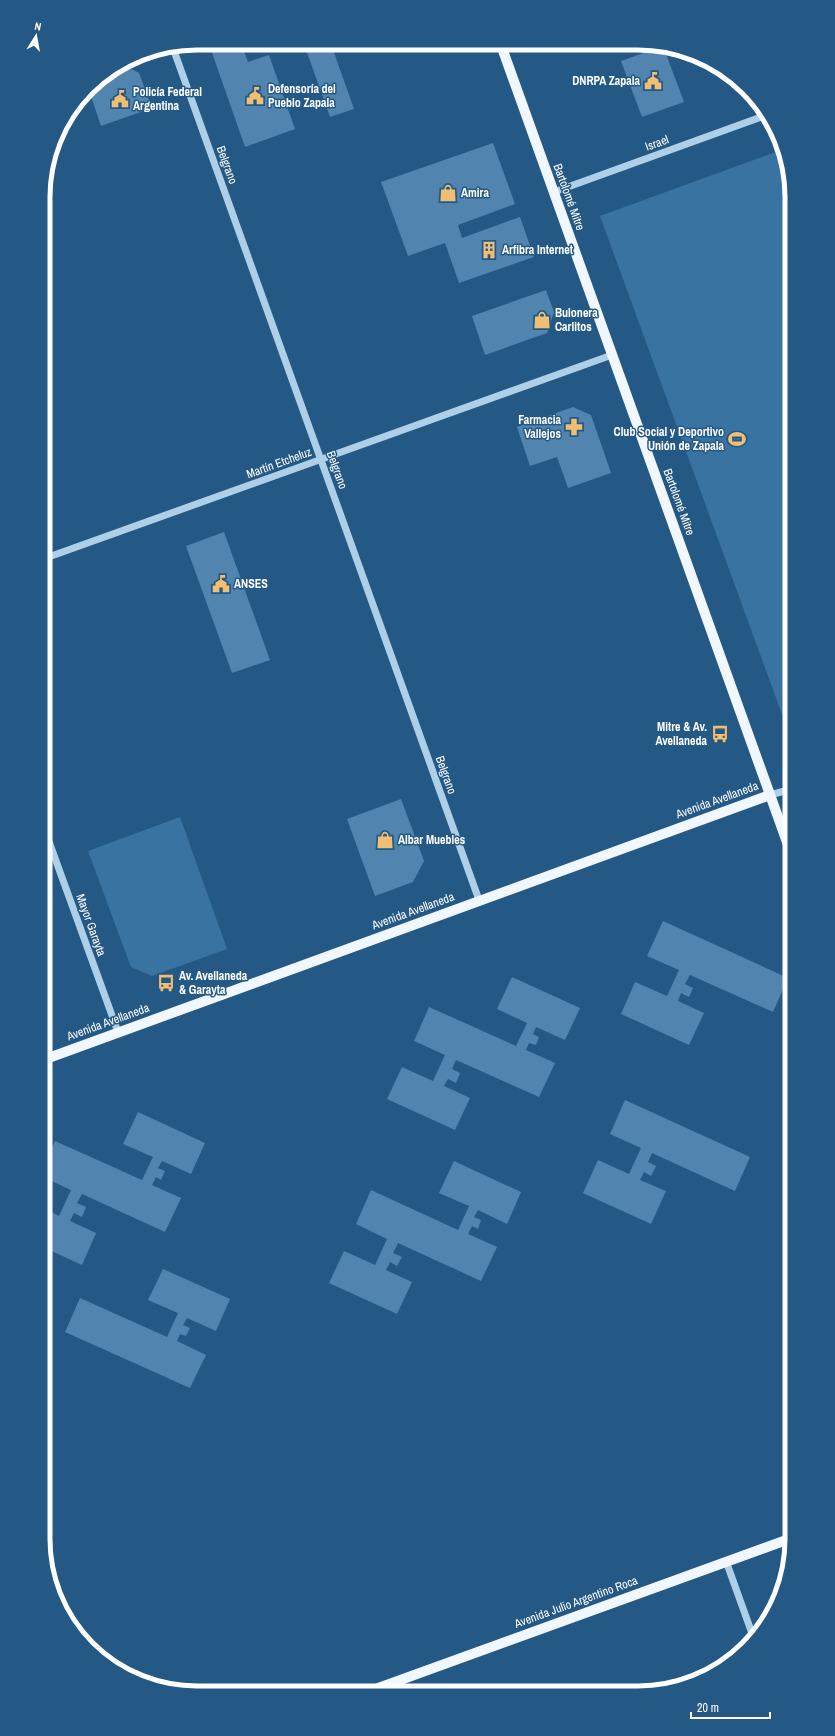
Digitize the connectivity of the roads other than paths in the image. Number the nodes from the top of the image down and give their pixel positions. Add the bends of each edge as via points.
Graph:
1 (502, 50) edge
2 (174, 52) edge
3 (761, 117) edge
4 (554, 192) junction
5 (612, 355) junction
6 (321, 459) junction
7 (50, 556) edge
8 (785, 792) edge
9 (770, 795) junction
10 (785, 837) edge
11 (50, 844) edge
12 (479, 900) junction
13 (118, 1032) junction
14 (50, 1057) edge
15 (785, 1541) edge
16 (726, 1562) junction
17 (751, 1633) edge
18 (384, 1686) edge

1 - 4 main road, Bartolomé Mitre
2 - 6 street, Belgrano
3 - 4 street, Israel
4 - 5 main road, Bartolomé Mitre
5 - 6 street, Martín Etcheluz
5 - 9 main road, Bartolomé Mitre
6 - 7 street, Martín Etcheluz
6 - 12 street, Belgrano
8 - 9 street, Avenida Avellaneda
9 - 10 main road, Bartolomé Mitre
9 - 12 main road, Avenida Avellaneda
11 - 13 street, Mayor Garayta
12 - 13 main road, Avenida Avellaneda
13 - 14 main road, Avenida Avellaneda
15 - 16 main road, Avenida Julio Argentino Roca
16 - 17 street
16 - 18 main road, Avenida Julio Argentino Roca

